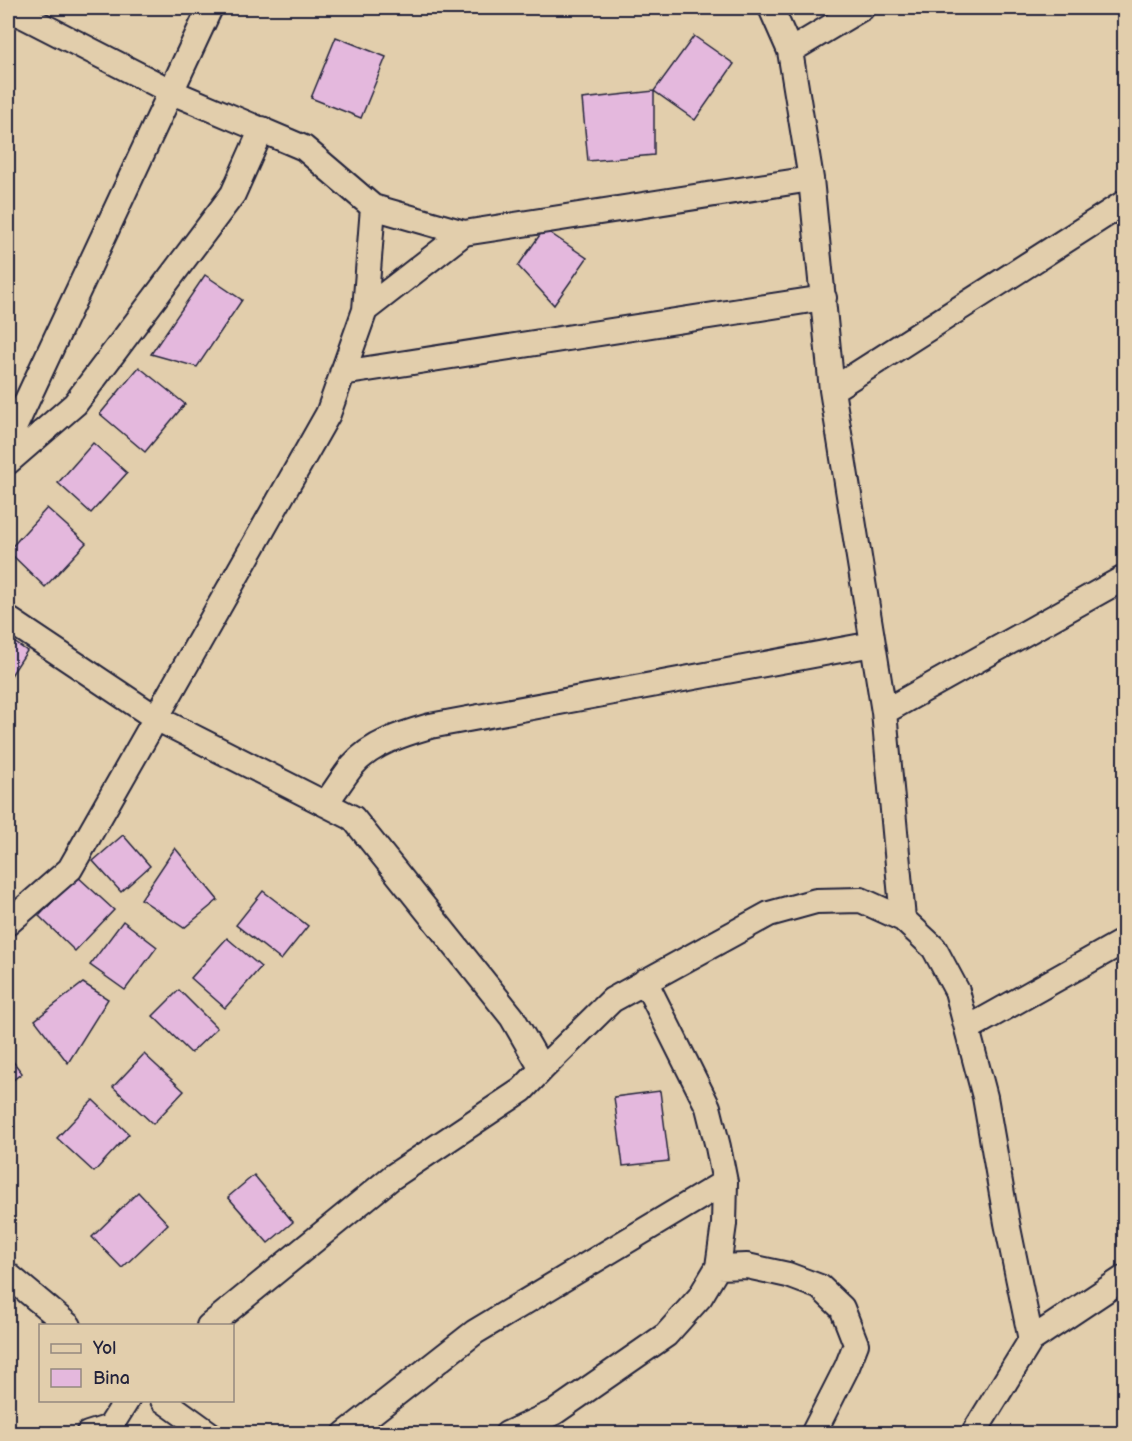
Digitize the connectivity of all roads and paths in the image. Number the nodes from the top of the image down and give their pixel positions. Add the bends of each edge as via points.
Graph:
1 (8, 8) edge
2 (210, 8) edge
3 (771, 8) edge
4 (862, 8) edge
5 (790, 51) junction
6 (171, 92) junction
7 (262, 129) junction
8 (811, 179) junction
9 (1125, 203) edge
10 (373, 207) junction
11 (464, 233) junction
12 (824, 298) junction
13 (365, 310) junction
14 (342, 373) junction
15 (832, 390) junction
16 (8, 441) edge
17 (8, 462) edge
18 (1125, 578) edge
19 (8, 619) edge
20 (873, 644) junction
21 (884, 712) junction
22 (156, 718) junction
23 (326, 804) junction
24 (903, 920) junction
25 (8, 923) edge
26 (1125, 941) edge
27 (645, 981) junction
28 (967, 1029) junction
29 (542, 1069) junction
30 (725, 1182) junction
31 (718, 1267) junction
32 (8, 1275) edge
33 (1125, 1278) edge
34 (67, 1324) edge
35 (211, 1324) edge
36 (1031, 1340) junction
37 (126, 1402) edge
38 (164, 1402) edge
39 (87, 1434) edge
40 (210, 1434) edge
41 (345, 1434) edge
42 (507, 1434) edge
43 (813, 1434) edge
44 (973, 1434) edge

1 - 6 street
2 - 6 street
3 - 5 street
4 - 5 street
5 - 8 street
6 - 7 street
6 - 16 street
7 - 10 street via 304,148
7 - 17 street via 233,194 75,404
8 - 11 street
8 - 12 street
9 - 15 street
10 - 11 street
10 - 13 street
11 - 13 street
12 - 14 street
12 - 15 street
13 - 14 street
14 - 22 street via 328,414
15 - 20 street
18 - 21 street
19 - 22 street
20 - 21 street
20 - 23 street via 408,732 370,751 354,764
21 - 24 street
22 - 23 street
22 - 25 street via 70,869
23 - 29 street via 353,818 512,1017
24 - 27 street via 861,900 816,901 769,914
24 - 28 street via 934,948 957,991
26 - 28 street
27 - 29 street via 612,1000
27 - 30 street via 708,1107
28 - 36 street via 985,1097
29 - 35 street via 522,1090 392,1177
30 - 31 street
30 - 41 street via 475,1332
31 - 42 street via 700,1297 666,1335 555,1412
31 - 43 street via 747,1266 788,1275 820,1287 842,1308 856,1344
32 - 34 street
33 - 36 street
36 - 44 street
37 - 39 street via 110,1427
38 - 40 street

